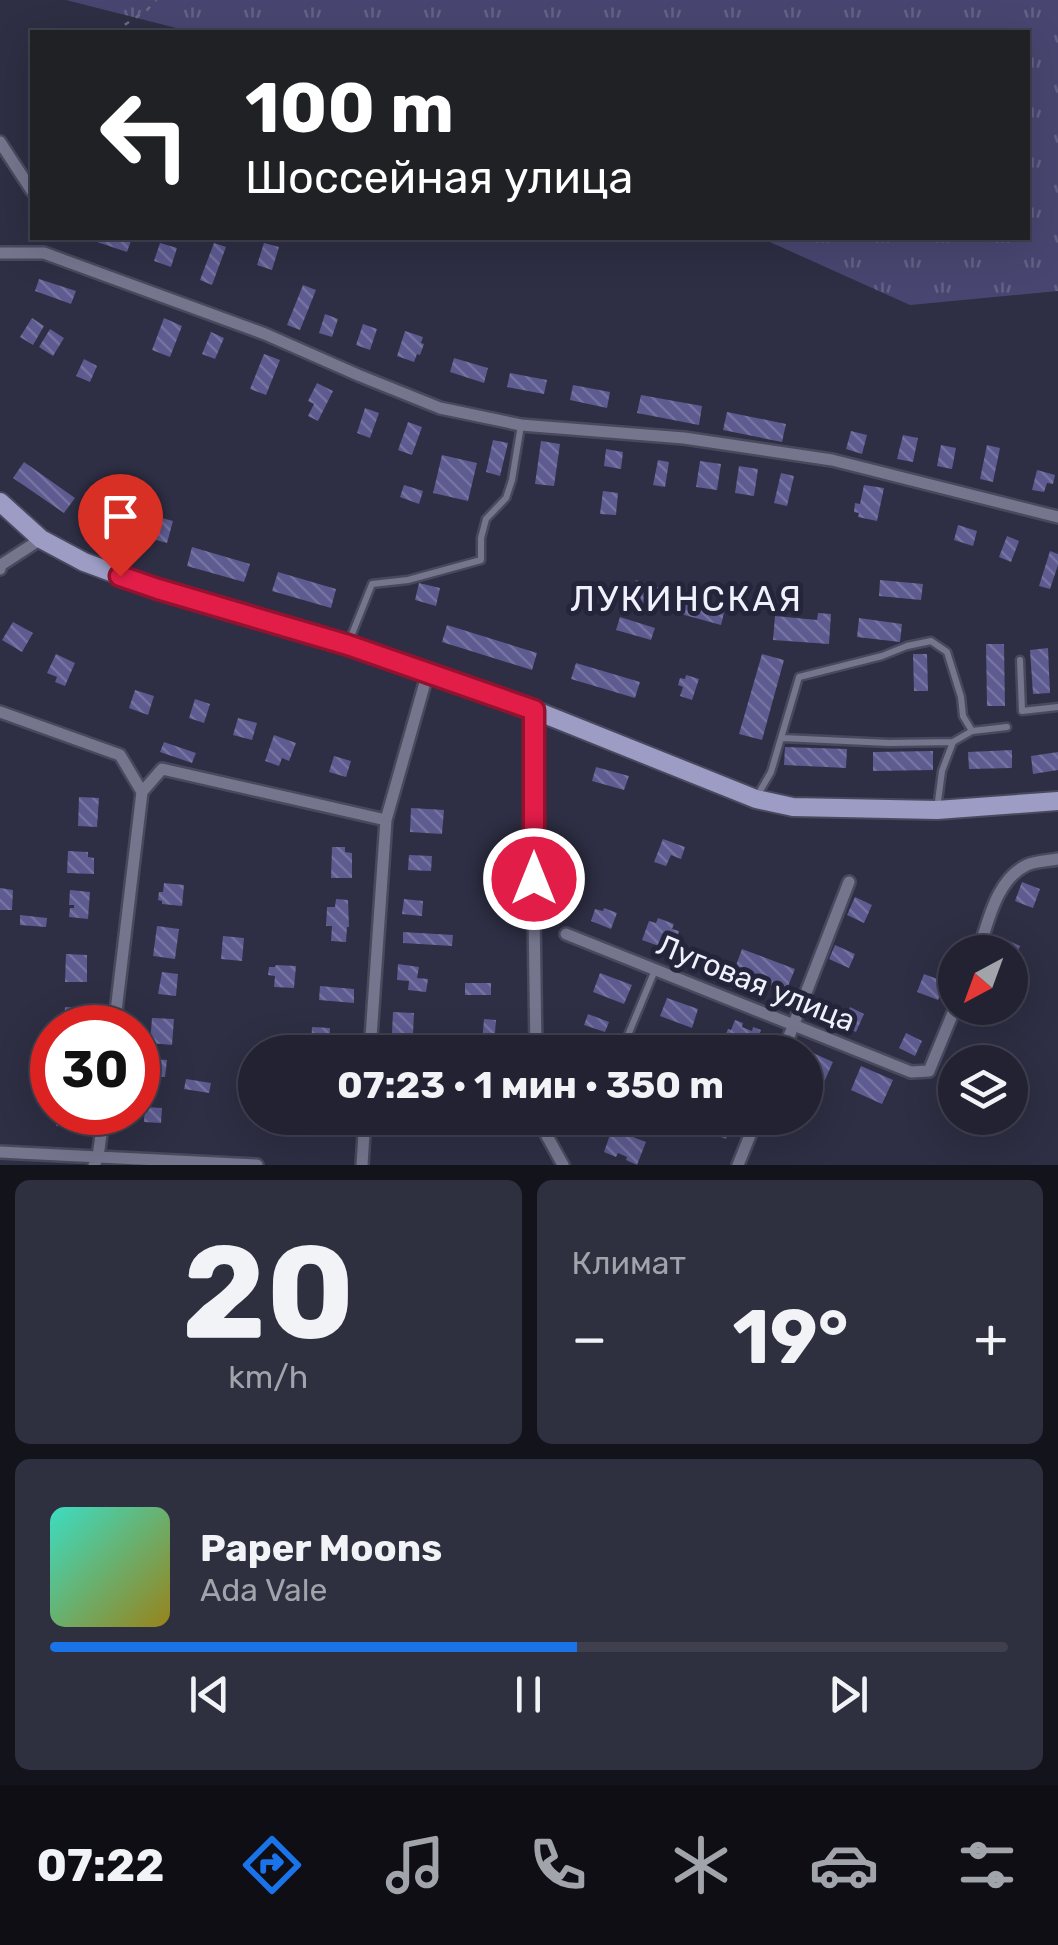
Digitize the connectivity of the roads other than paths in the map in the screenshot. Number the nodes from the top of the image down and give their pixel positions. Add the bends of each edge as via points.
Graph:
1 (0, 142) edge
2 (30, 187) edge
3 (42, 240) edge
4 (0, 253) edge
5 (44, 254) junction
6 (521, 425) junction
7 (0, 502) edge
8 (1058, 517) edge
9 (40, 538) junction
10 (0, 556) edge
11 (1, 567) edge
12 (348, 645) junction
13 (1020, 660) dead end
14 (428, 672) junction
15 (1058, 707) edge
16 (534, 710) junction
17 (0, 712) edge
18 (1007, 727) dead end
19 (972, 730) junction
20 (782, 738) junction
21 (953, 742) junction
22 (142, 792) junction
23 (756, 799) junction
24 (1058, 800) edge
25 (937, 810) junction
26 (386, 820) junction
27 (1058, 859) edge
28 (849, 882) dead end
29 (566, 934) dead end
30 (984, 935) edge
31 (655, 970) junction
32 (117, 1005) edge
33 (948, 1025) edge
34 (794, 1026) junction
35 (371, 1035) edge
36 (536, 1035) edge
37 (628, 1035) edge
38 (790, 1035) edge
39 (100, 1135) edge
40 (365, 1135) edge
41 (547, 1135) edge
42 (750, 1135) edge
43 (0, 1152) edge
44 (96, 1161) edge
45 (256, 1165) edge
46 (362, 1165) edge
47 (563, 1165) edge
48 (738, 1165) edge

1 - 2 street
3 - 5 street
4 - 5 street
5 - 6 street via 265,334 440,408
6 - 8 street via 684,438 832,460
6 - 12 lane via 512,480 486,519 481,560 372,584
7 - 9 main road
9 - 11 street
9 - 12 main road via 158,589
10 - 11 street
12 - 14 main road
13 - 15 lane via 1022,712
14 - 16 main road
14 - 26 street
16 - 23 main road
16 - 36 street
17 - 22 street via 120,755
18 - 19 lane
19 - 20 lane via 947,652 931,641 799,677
19 - 21 lane
20 - 21 lane
20 - 23 lane
21 - 25 lane
22 - 26 street via 162,769
22 - 32 street
23 - 25 main road via 793,807
24 - 25 main road
26 - 35 street
27 - 30 street via 1028,864 1008,878
28 - 34 street
29 - 31 street, Луговая улица
31 - 34 street, Луговая улица
31 - 37 lane
33 - 34 street, Луговая улица via 928,1071 911,1072
34 - 38 street
39 - 44 street
40 - 46 street
41 - 47 street
42 - 48 street
43 - 44 street
44 - 45 street

